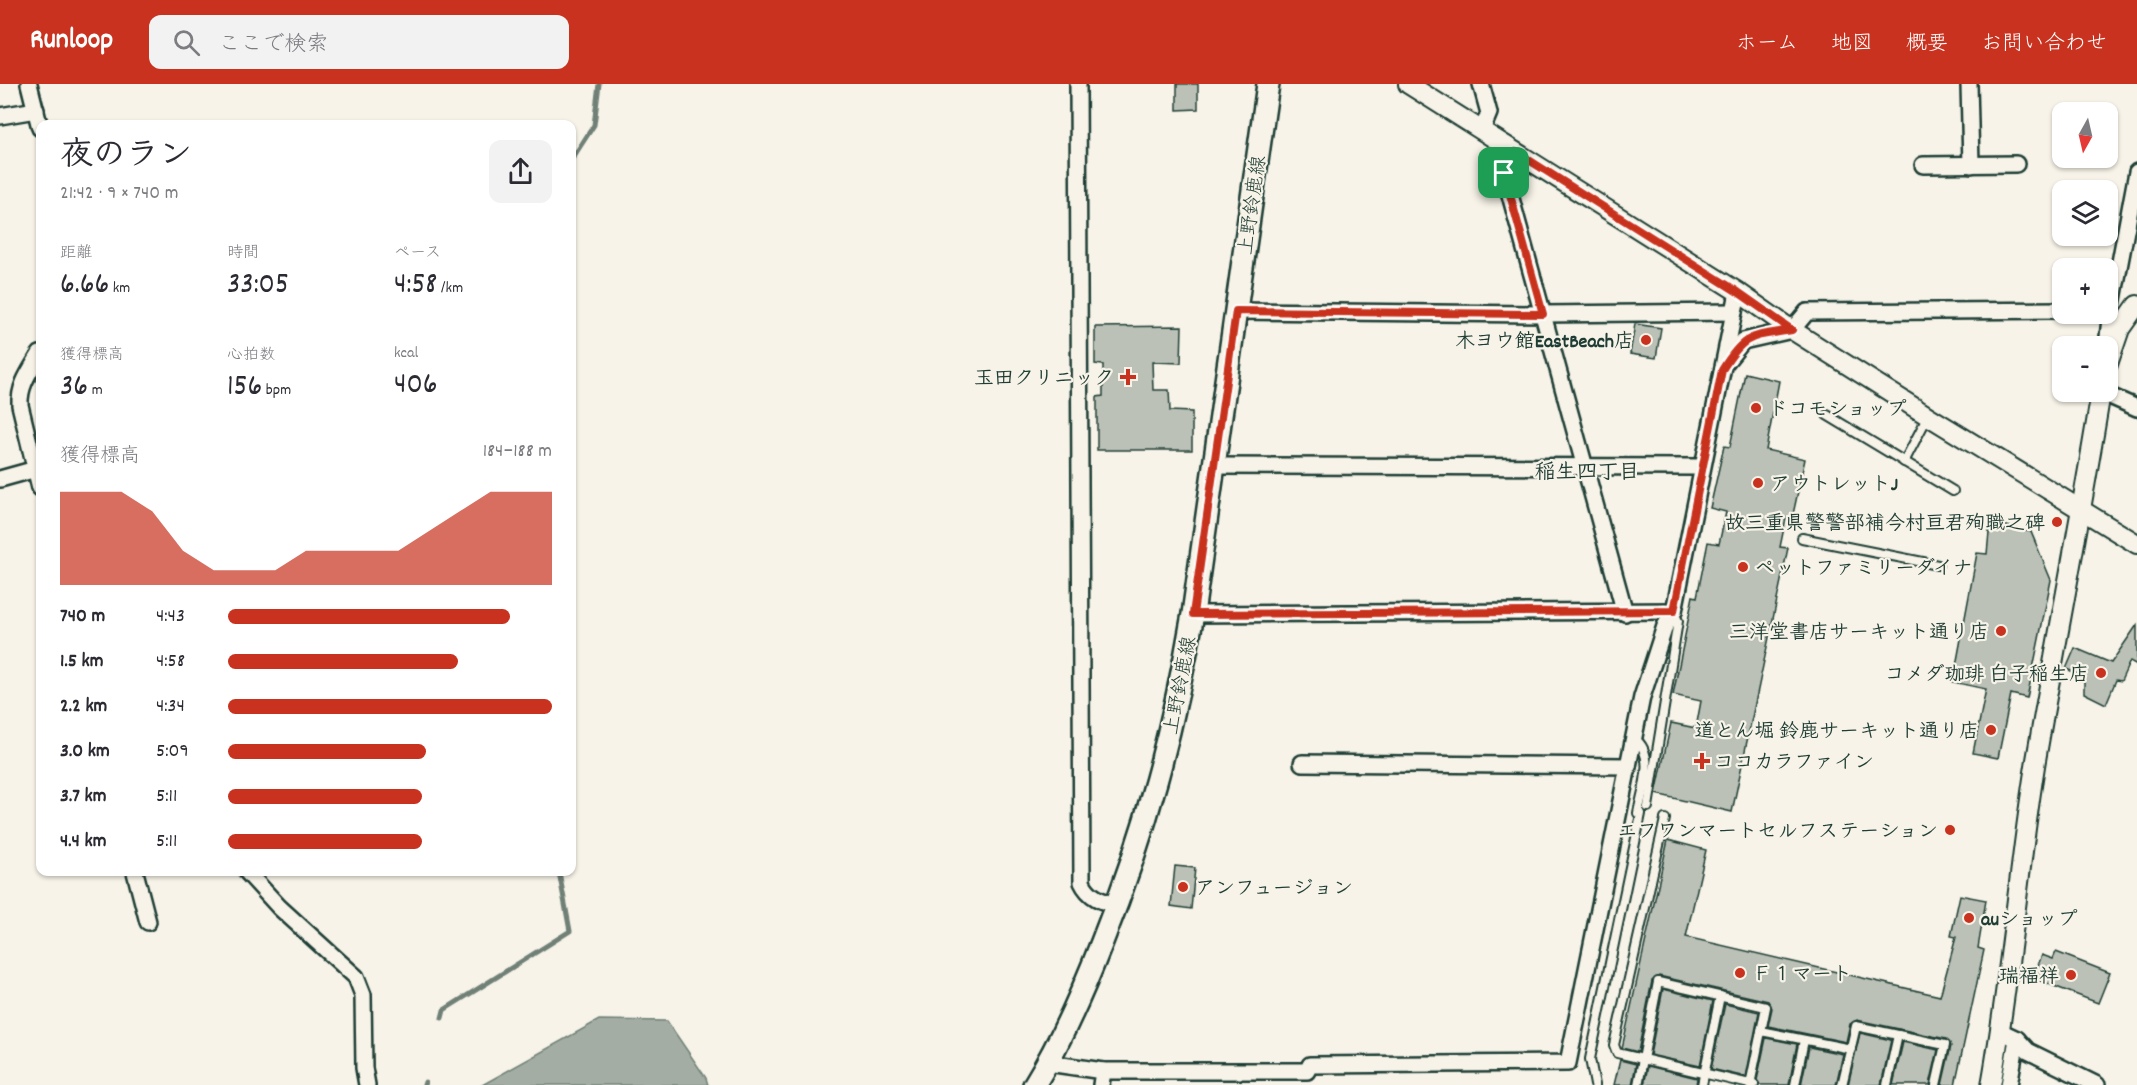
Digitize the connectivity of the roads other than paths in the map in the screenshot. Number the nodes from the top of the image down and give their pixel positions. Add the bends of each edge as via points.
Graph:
1 (29, 84) edge
2 (1078, 84) edge
3 (1268, 84) edge
4 (1408, 84) edge
5 (1481, 84) edge
6 (1969, 84) edge
7 (36, 110) junction
8 (0, 116) edge
9 (38, 120) edge
10 (1482, 130) junction
11 (1516, 152) junction
12 (2016, 164) dead end
13 (1923, 165) dead end
14 (1971, 165) junction
15 (2137, 172) edge
16 (2118, 266) edge
17 (1738, 292) junction
18 (2137, 305) edge
19 (2052, 310) edge
20 (1236, 311) junction
21 (1734, 312) junction
22 (1543, 314) junction
23 (1792, 330) junction
24 (2118, 336) edge
25 (36, 361) edge
26 (1722, 370) junction
27 (2118, 400) edge
28 (2099, 402) edge
29 (2137, 408) edge
30 (1827, 415) dead end
31 (1928, 416) junction
32 (1904, 462) junction
33 (1214, 466) junction
34 (1586, 466) junction
35 (1702, 467) junction
36 (36, 469) joint
37 (0, 479) edge
38 (1953, 491) dead end
39 (2082, 510) junction
40 (1802, 538) dead end
41 (2137, 544) edge
42 (1938, 565) dead end
43 (1674, 611) junction
44 (1625, 613) junction
45 (1193, 614) junction
46 (1634, 738) junction
47 (1302, 763) dead end
48 (1628, 766) junction
49 (1648, 807) dead end
50 (1665, 819) dead end
51 (136, 876) edge
52 (251, 876) edge
53 (1117, 905) junction
54 (148, 922) dead end
55 (1720, 996) junction
56 (1761, 1031) junction
57 (1898, 1035) junction
58 (2009, 1035) junction
59 (1804, 1040) junction
60 (1851, 1049) junction
61 (1644, 1060) junction
62 (1048, 1063) junction
63 (1705, 1074) junction
64 (1102, 1078) edge
65 (368, 1085) edge
66 (1034, 1085) edge
67 (1596, 1085) edge
68 (1638, 1085) edge
69 (1702, 1085) edge
70 (1751, 1085) edge
71 (1795, 1085) edge
72 (1842, 1085) edge
73 (1887, 1085) edge
74 (1936, 1085) edge
75 (1991, 1085) edge
76 (2009, 1085) edge
77 (2097, 1085) edge

1 - 7 street
2 - 53 street via 1082,882 1103,902
3 - 20 main road, 上野鈴鹿線
4 - 10 street
5 - 10 street via 1489,113
6 - 14 street
7 - 8 street
7 - 9 street
10 - 11 street
11 - 17 street
11 - 22 street via 1504,173
12 - 14 street
13 - 14 street
15 - 16 street
17 - 21 street
17 - 23 street
18 - 24 street
19 - 23 street via 1807,312
20 - 22 street
20 - 33 main road, 上野鈴鹿線
21 - 22 street
21 - 26 street
22 - 34 street
23 - 26 street via 1743,341
23 - 31 street
25 - 36 street via 19,393
26 - 35 street
27 - 29 street
28 - 39 street
30 - 32 lane
31 - 32 lane
31 - 39 street
32 - 38 lane
33 - 34 street
33 - 45 main road, 上野鈴鹿線
34 - 35 street
34 - 44 street
35 - 43 street
36 - 37 street
39 - 41 street
39 - 58 street via 2018,883
40 - 42 lane
43 - 44 street
43 - 46 street via 1665,626 1642,697
43 - 49 lane via 1678,621
44 - 45 street
45 - 53 main road, 上野鈴鹿線 via 1164,762
46 - 48 street
46 - 67 lane via 1641,743 1648,765 1590,1059
47 - 48 street
48 - 64 street via 1568,1063 1310,1065 1307,1071
50 - 61 lane via 1614,1045 1617,1053
51 - 54 street
52 - 65 street via 356,977 363,995 364,1068
53 - 62 main road, 上野鈴鹿線
55 - 56 lane via 1767,1007
55 - 61 lane via 1658,982
55 - 63 lane
56 - 59 lane
56 - 70 lane
57 - 60 lane via 1856,1026
57 - 73 lane
57 - 74 lane via 1945,1045
58 - 75 street
58 - 76 street
58 - 77 street via 2028,1052
59 - 60 lane
59 - 71 lane
60 - 72 lane
61 - 63 lane
61 - 68 lane
62 - 64 street
62 - 66 main road, 上野鈴鹿線
63 - 69 lane
63 - 70 lane

